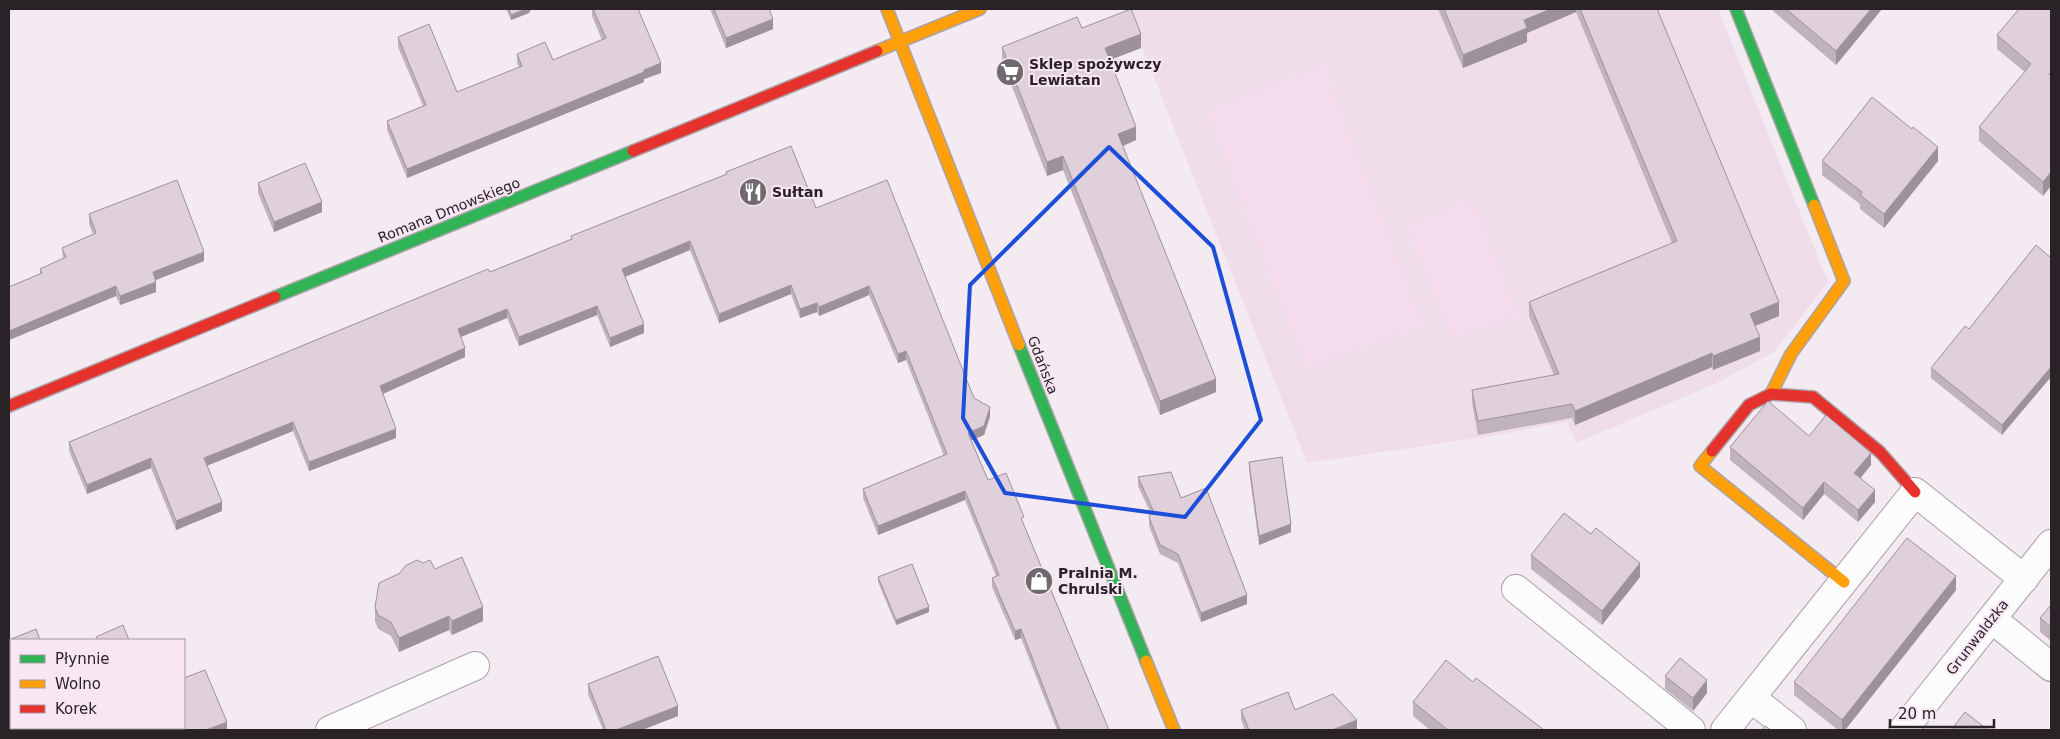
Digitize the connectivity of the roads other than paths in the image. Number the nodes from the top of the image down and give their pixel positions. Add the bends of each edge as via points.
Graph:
1 (887, 9) edge
2 (980, 9) edge
3 (1736, 9) edge
4 (900, 41) junction
5 (1771, 394) junction
6 (9, 406) edge
7 (1915, 492) junction
8 (2051, 544) edge
9 (2024, 579) junction
10 (1844, 582) junction
11 (1516, 589) dead end
12 (1992, 619) junction
13 (475, 666) dead end
14 (2051, 667) edge
15 (1751, 698) junction
16 (330, 730) edge
17 (1174, 730) edge
18 (1691, 730) edge
19 (1725, 730) edge
20 (1792, 730) edge
21 (1904, 730) edge

1 - 4 street, Gdańska
2 - 4 street, Romana Dmowskiego
3 - 5 street via 1844,281 1791,354
4 - 6 street, Romana Dmowskiego
4 - 17 street, Gdańska
5 - 7 street via 1813,397 1880,452
5 - 10 street via 1749,405 1700,466
7 - 9 street
7 - 10 street
8 - 9 street, Grunwaldzka
9 - 12 street, Grunwaldzka
10 - 15 street
11 - 18 street
12 - 14 street
12 - 21 street, Grunwaldzka
13 - 16 street
15 - 19 street
15 - 20 street

